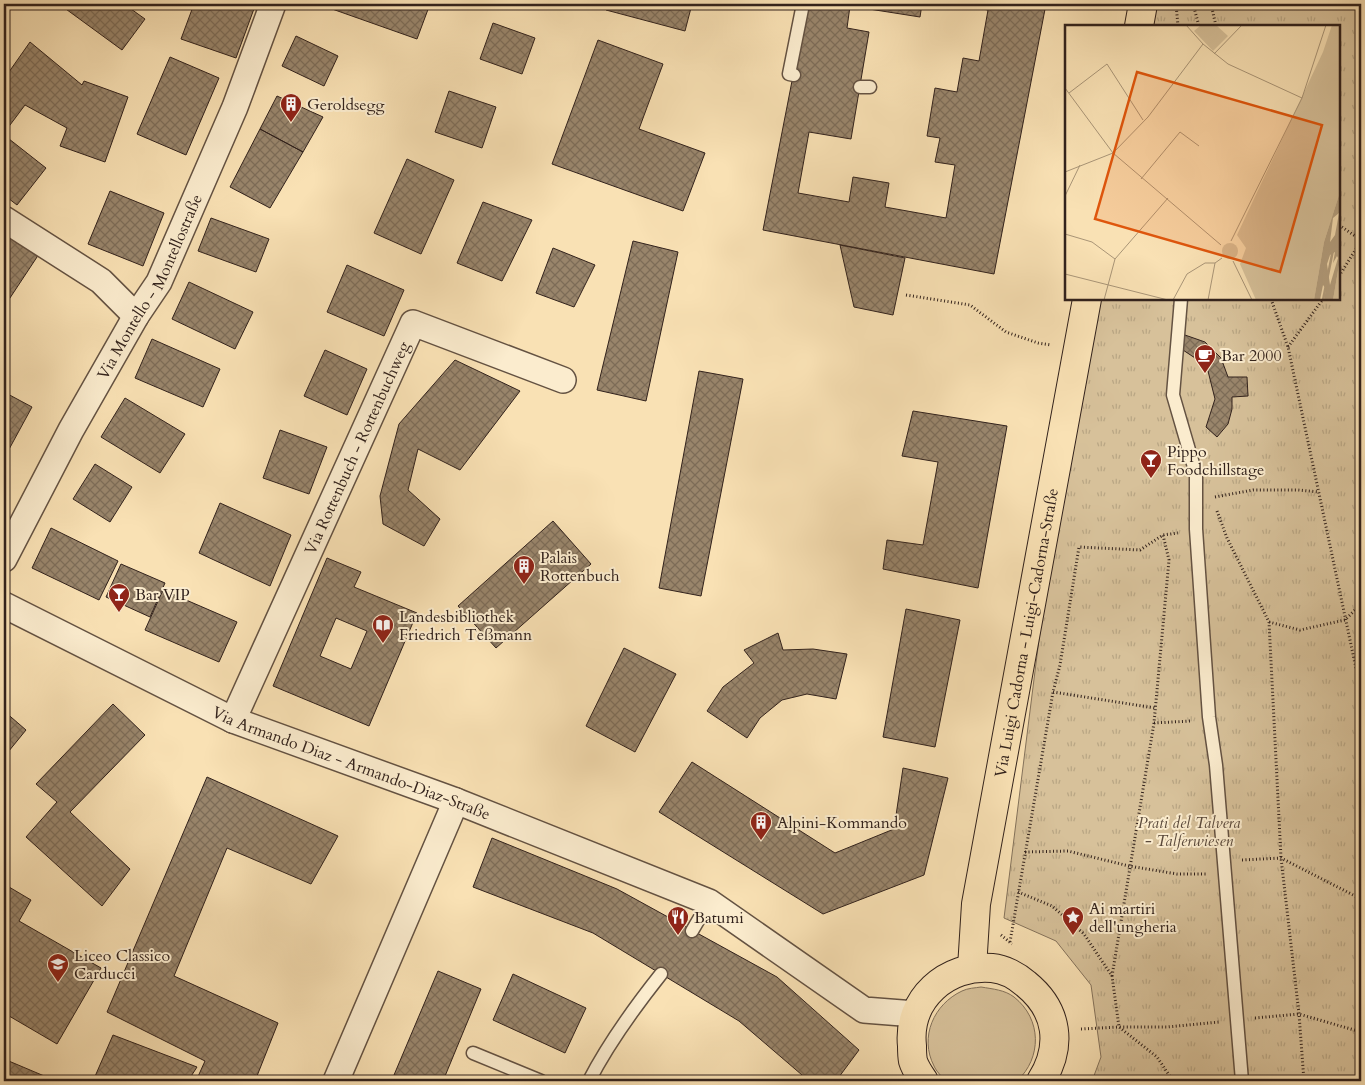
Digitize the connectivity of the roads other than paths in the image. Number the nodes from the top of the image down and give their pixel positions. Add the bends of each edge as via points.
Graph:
1 (273, 4) edge
2 (802, 4) edge
3 (1143, 4) edge
4 (1139, 25) edge
5 (794, 75) dead end
6 (4, 219) edge
7 (1087, 300) edge
8 (1181, 300) edge
9 (136, 316) junction
10 (564, 380) dead end
11 (4, 559) edge
12 (4, 605) edge
13 (233, 720) junction
14 (456, 801) junction
15 (709, 902) junction
16 (692, 931) dead end
17 (972, 968) junction
18 (662, 974) dead end
19 (915, 1014) junction
20 (473, 1053) dead end
21 (336, 1081) edge
22 (541, 1081) edge
23 (588, 1081) edge
24 (924, 1081) edge
25 (1041, 1081) edge
26 (1242, 1081) edge

1 - 9 street, Via Montello - Montellostraße via 235,107 159,282
2 - 5 lane via 789,74
3 - 4 main road
6 - 9 street via 102,281
7 - 17 main road, Via Luigi Cadorna - Luigi-Cadorna-Straße via 976,904
8 - 26 lane via 1173,395 1196,474 1196,529 1209,717 1216,765
9 - 11 street, Via Montello - Montellostraße via 71,430
10 - 13 street, Via Rottenbuch - Rottenbuchweg via 412,323
12 - 13 street, Via Armando Diaz - Armando-Diaz-Straße
13 - 14 street, Via Armando Diaz - Armando-Diaz-Straße
14 - 15 street, Via Armando Diaz - Armando-Diaz-Straße
14 - 21 street
15 - 16 lane
15 - 19 street, Via Armando Diaz - Armando-Diaz-Straße via 864,1010
17 - 19 main road via 948,976 932,988
17 - 25 main road via 994,968 1017,976 1039,994 1054,1030 1049,1067
18 - 23 lane via 631,1012
19 - 24 main road via 910,1034 913,1061
20 - 22 lane

